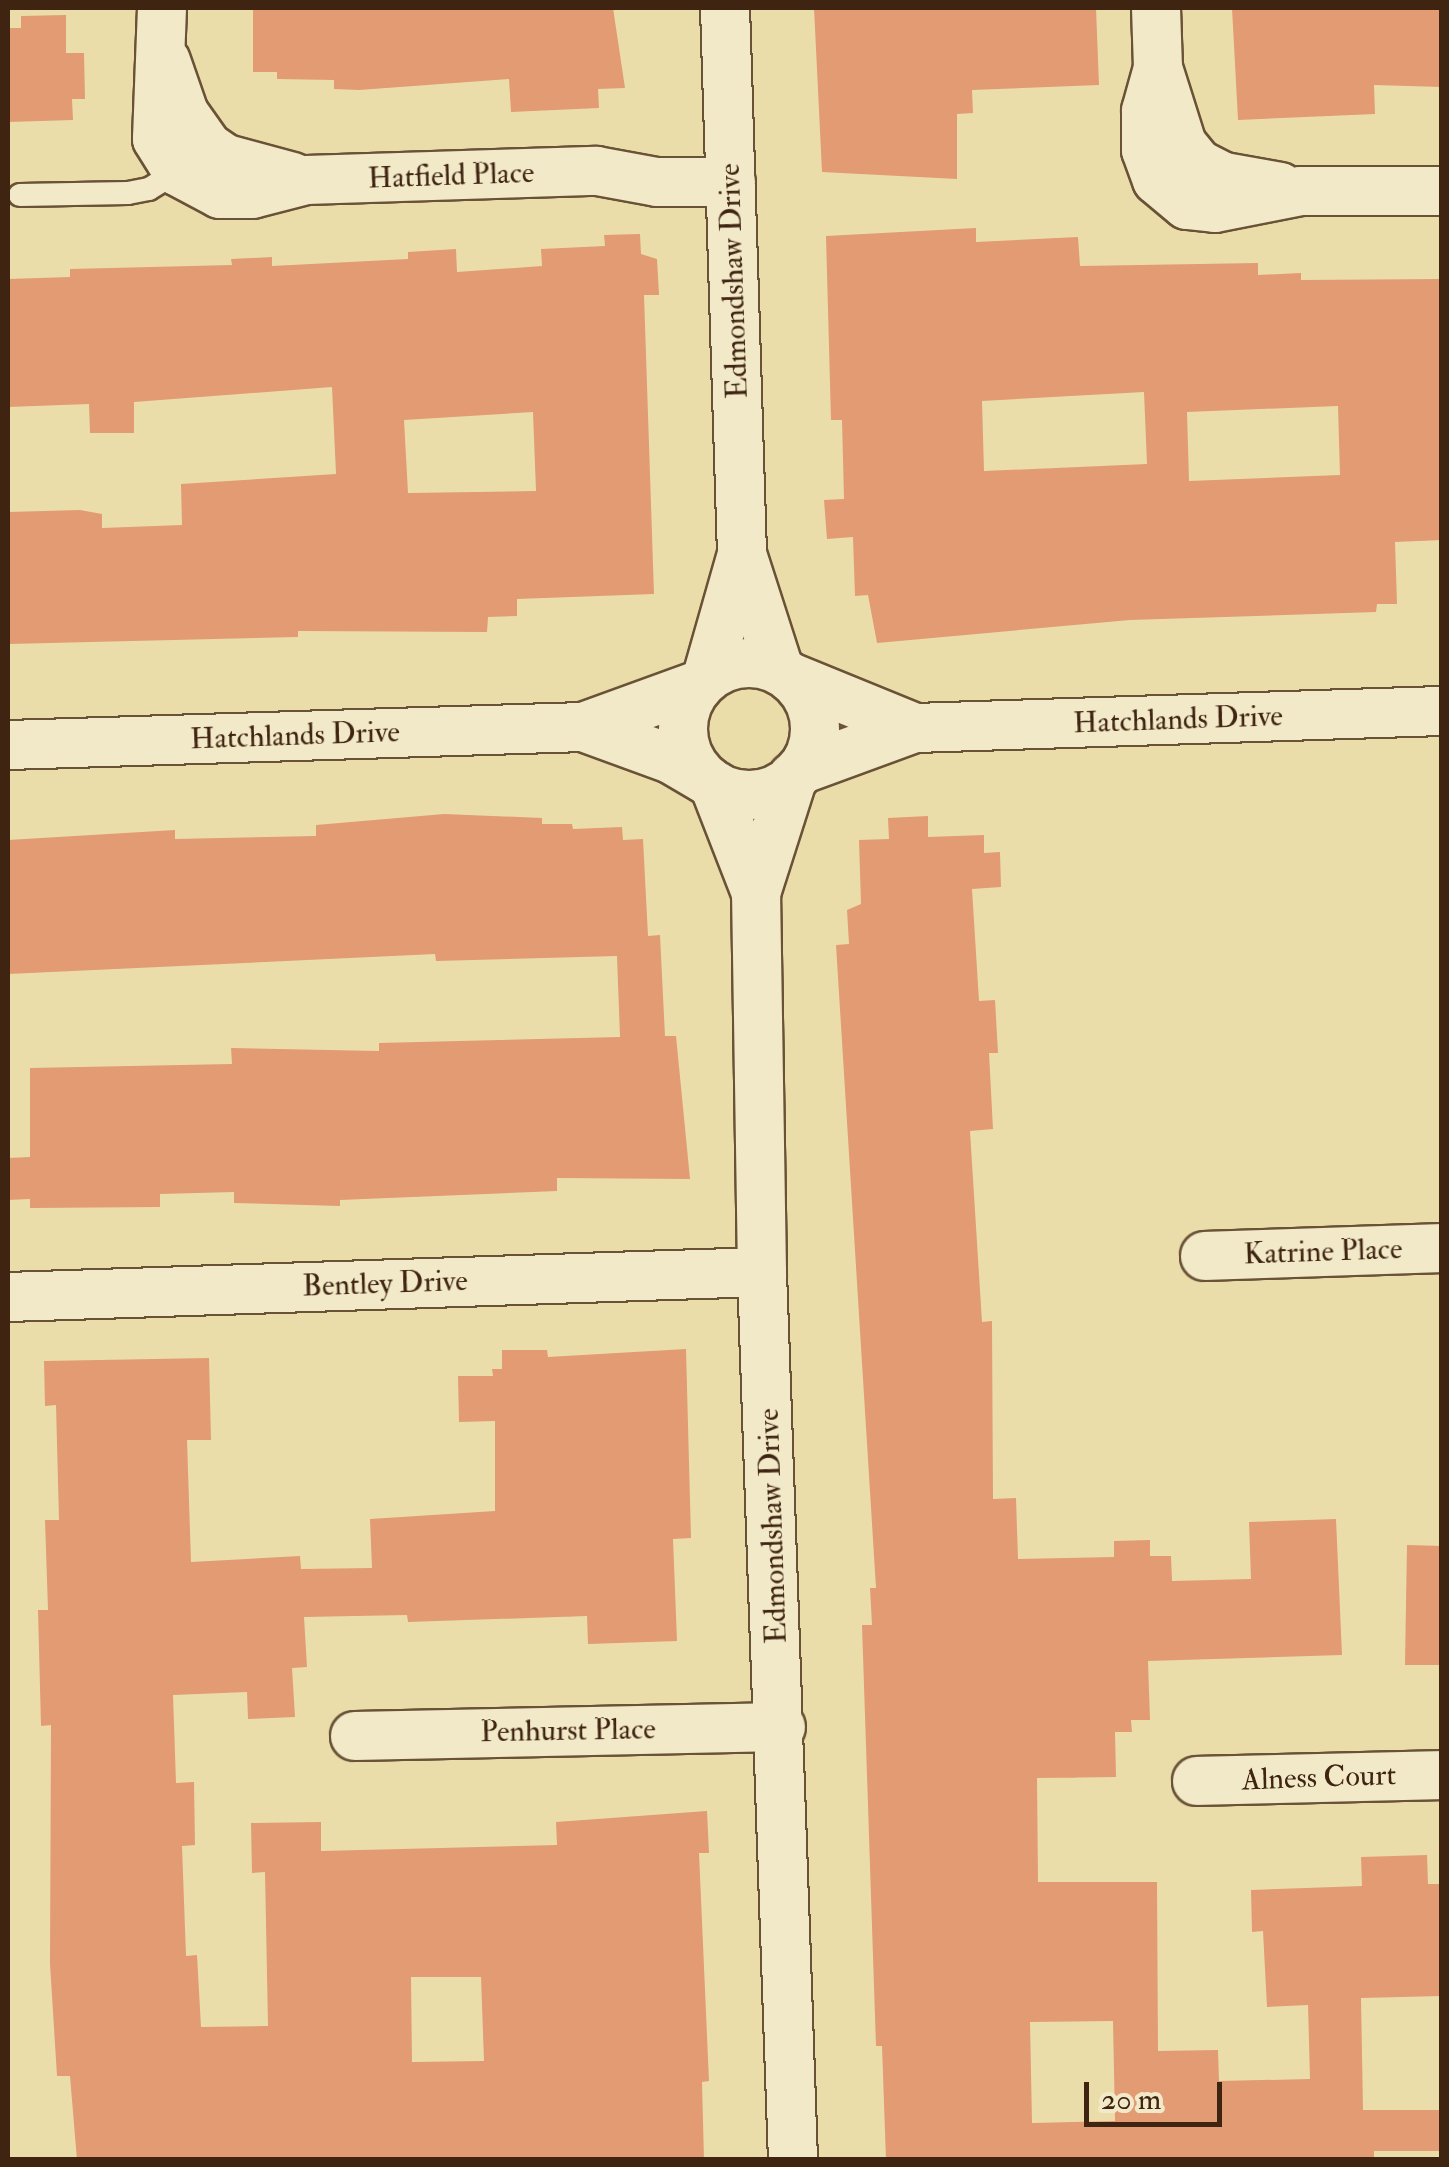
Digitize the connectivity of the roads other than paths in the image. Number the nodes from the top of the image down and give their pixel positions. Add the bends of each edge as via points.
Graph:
1 (725, 8) edge
2 (1156, 8) edge
3 (162, 30) edge
4 (192, 159) junction
5 (730, 165) junction
6 (1436, 187) edge
7 (20, 195) dead end
8 (742, 554) junction
9 (784, 673) junction
10 (702, 681) junction
11 (1442, 711) edge
12 (583, 728) junction
13 (914, 728) junction
14 (8, 745) edge
15 (796, 774) junction
16 (711, 783) junction
17 (756, 893) junction
18 (1442, 1248) edge
19 (1205, 1256) dead end
20 (762, 1272) junction
21 (8, 1297) edge
22 (781, 1727) junction
23 (355, 1736) dead end
24 (1442, 1774) edge
25 (1197, 1781) dead end
26 (792, 2160) edge

1 - 5 street, Edmondshaw Drive
2 - 6 street via 1158,68 1182,144 1198,164 1224,177 1301,191
3 - 4 street
4 - 5 street, Hatfield Place via 226,159 306,180
4 - 7 lane via 128,193
5 - 8 street, Edmondshaw Drive
8 - 9 street, Edmondshaw Drive
8 - 10 street, Edmondshaw Drive
9 - 10 street via 742,663
9 - 13 street, Hatchlands Drive
9 - 15 street via 813,711 815,732
10 - 12 street, Hatchlands Drive
10 - 16 street via 682,724 689,756
11 - 13 street, Hatchlands Drive
12 - 14 street, Hatchlands Drive
12 - 16 street, Hatchlands Drive via 671,759
13 - 15 street, Hatchlands Drive
15 - 16 street via 755,794
15 - 17 street, Edmondshaw Drive
16 - 17 street, Edmondshaw Drive
17 - 20 street, Edmondshaw Drive
18 - 19 street, Katrine Place
20 - 21 street, Bentley Drive
20 - 22 street, Edmondshaw Drive
22 - 23 street, Penhurst Place
22 - 26 street, Edmondshaw Drive
24 - 25 street, Alness Court

